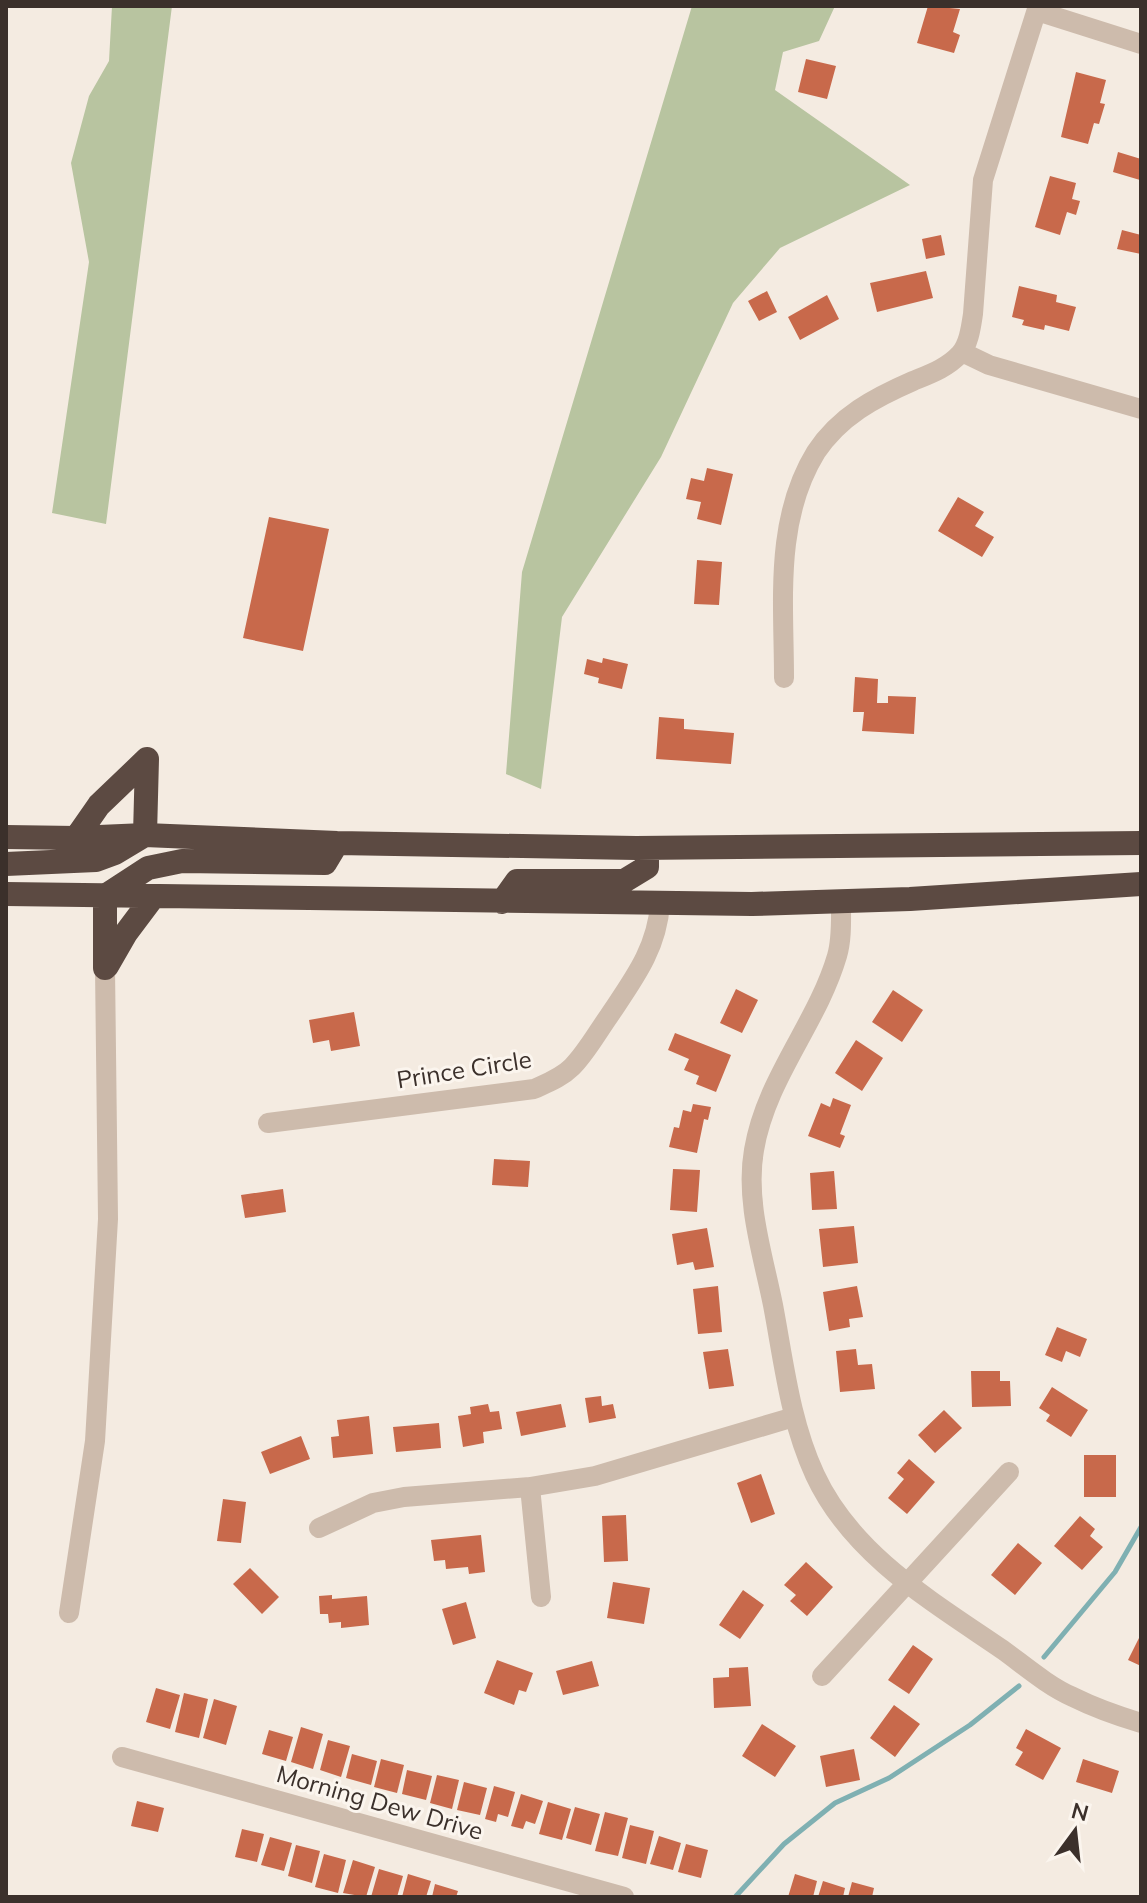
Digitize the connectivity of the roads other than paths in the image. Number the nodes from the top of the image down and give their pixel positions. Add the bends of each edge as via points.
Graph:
1 (1037, 9) edge
2 (1141, 44) edge
3 (962, 352) junction
4 (1141, 409) edge
5 (784, 678) dead end
6 (145, 835) junction
7 (6, 837) edge
8 (76, 838) junction
9 (337, 843) junction
10 (1141, 843) edge
11 (647, 848) junction
12 (6, 864) edge
13 (1141, 884) edge
14 (6, 894) edge
15 (105, 896) junction
16 (153, 897) junction
17 (502, 902) junction
18 (841, 902) junction
19 (660, 904) junction
20 (105, 968) junction
21 (268, 1123) dead end
22 (794, 1417) junction
23 (1009, 1472) dead end
24 (530, 1487) junction
25 (319, 1528) dead end
26 (907, 1582) junction
27 (541, 1597) dead end
28 (69, 1613) dead end
29 (822, 1676) dead end
30 (1141, 1723) edge
31 (122, 1757) dead end
32 (615, 1896) edge

1 - 2 street
1 - 3 street via 983,180 973,314
3 - 4 street via 989,365
3 - 5 street via 943,368 853,411 817,451 791,508 784,551
6 - 8 highway
6 - 8 highway via 147,759 99,805
6 - 9 highway
6 - 12 highway via 96,860
7 - 8 highway
9 - 11 highway
9 - 15 highway via 325,863 182,861 148,868
10 - 11 highway
11 - 17 highway via 647,867 624,881 517,881
13 - 18 highway
14 - 15 highway
15 - 16 highway
15 - 20 highway
16 - 17 highway
16 - 20 highway
17 - 19 highway
18 - 19 highway
18 - 22 street via 838,954 774,1084 753,1152 757,1226
19 - 21 street, Prince Circle via 659,924 642,967 591,1043 559,1077 534,1089
20 - 28 street via 107,1235 95,1441
22 - 24 street via 595,1476
22 - 26 street via 816,1478 845,1524
23 - 26 street
24 - 25 street via 373,1503
24 - 27 street
26 - 29 street
26 - 30 street via 1070,1696
31 - 32 street, Morning Dew Drive

